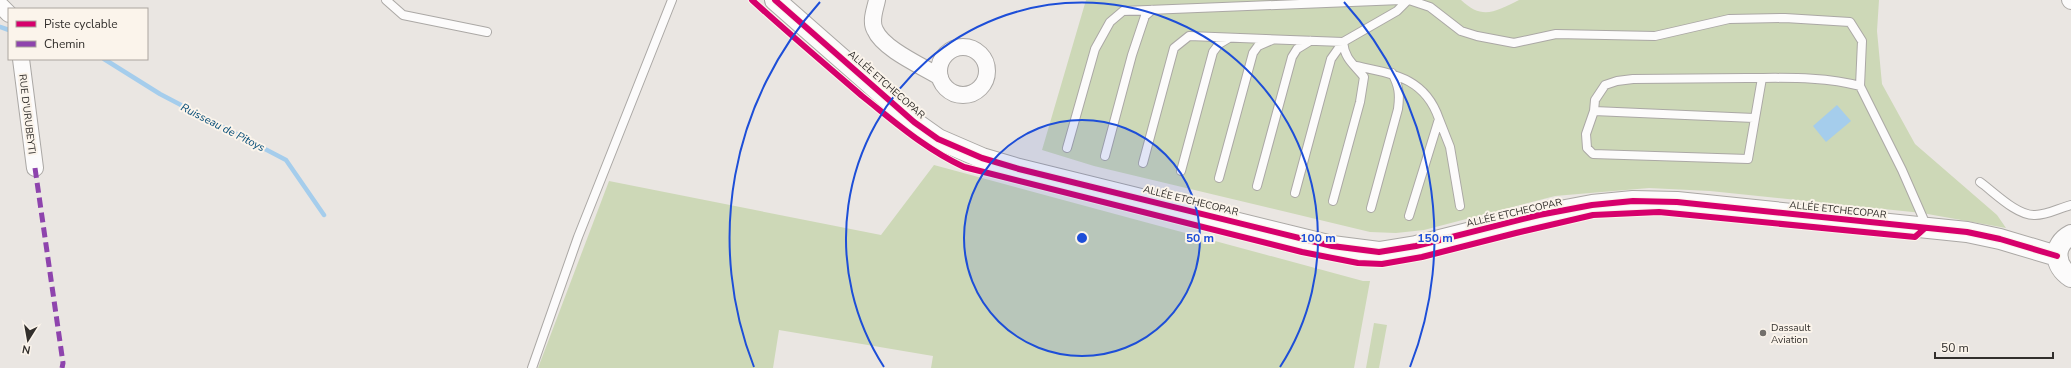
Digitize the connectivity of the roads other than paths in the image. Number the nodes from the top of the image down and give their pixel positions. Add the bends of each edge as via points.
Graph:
1 (386, 0) edge
2 (672, 0) edge
3 (775, 0) edge
4 (877, 0) edge
5 (1401, 0) edge
6 (1409, 0) edge
7 (0, 5) edge
8 (1152, 10) junction
9 (8, 13) edge
10 (486, 32) dead end
11 (1229, 38) junction
12 (1274, 39) junction
13 (1310, 41) junction
14 (1343, 42) junction
15 (21, 60) edge
16 (1356, 66) junction
17 (1392, 73) junction
18 (940, 77) dead end
19 (1762, 78) junction
20 (1860, 86) junction
21 (1594, 111) junction
22 (1754, 118) junction
23 (1438, 119) junction
24 (1067, 148) dead end
25 (1105, 156) dead end
26 (1143, 163) dead end
27 (35, 168) dead end
28 (1181, 171) dead end
29 (1219, 178) dead end
30 (1980, 182) dead end
31 (1257, 186) dead end
32 (1295, 193) dead end
33 (1333, 201) dead end
34 (2071, 205) edge
35 (1460, 206) dead end
36 (1371, 208) dead end
37 (1409, 216) dead end
38 (1925, 228) junction
39 (2071, 235) edge
40 (2057, 256) junction
41 (2071, 277) edge
42 (532, 368) edge

1 - 10 lane via 403,15
2 - 42 lane via 578,237
3 - 38 street, ALLÉE ETCHECOPAR via 914,122 959,149 1019,168 1332,246 1380,252 1416,246 1539,215 1592,205 1633,201 1677,202
4 - 18 street via 872,18 874,30 883,42
5 - 8 lane
6 - 14 lane via 1397,11
6 - 20 lane via 1430,7 1461,31 1514,42 1556,34 1655,36 1729,19 1784,18 1850,22 1862,41
7 - 9 street
8 - 24 lane via 1123,10 1110,22 1096,49
8 - 25 lane via 1145,16 1132,55
11 - 12 lane
11 - 26 lane via 1189,36 1174,48
11 - 28 lane via 1219,44 1213,52
12 - 13 lane
12 - 29 lane via 1258,46 1253,53
13 - 14 lane
13 - 31 lane via 1296,49 1292,57
14 - 16 lane via 1348,60
14 - 32 lane via 1331,59
15 - 27 street, RUE D'URUBEYTI
16 - 17 lane
16 - 33 lane via 1364,77 1360,102
17 - 23 lane via 1427,95 1433,103
17 - 36 lane via 1400,93 1398,109
19 - 20 lane via 1838,80
19 - 21 lane via 1617,81 1606,85 1595,100
19 - 22 lane
20 - 38 lane via 1902,170
21 - 22 lane
21 - 22 lane via 1586,134 1587,148 1593,154 1748,159
23 - 35 lane via 1450,147
23 - 37 lane
30 - 34 lane via 2022,213 2048,213
38 - 40 street, ALLÉE ETCHECOPAR via 1967,232 2000,239
39 - 40 street via 2059,246
40 - 41 street via 2059,265

